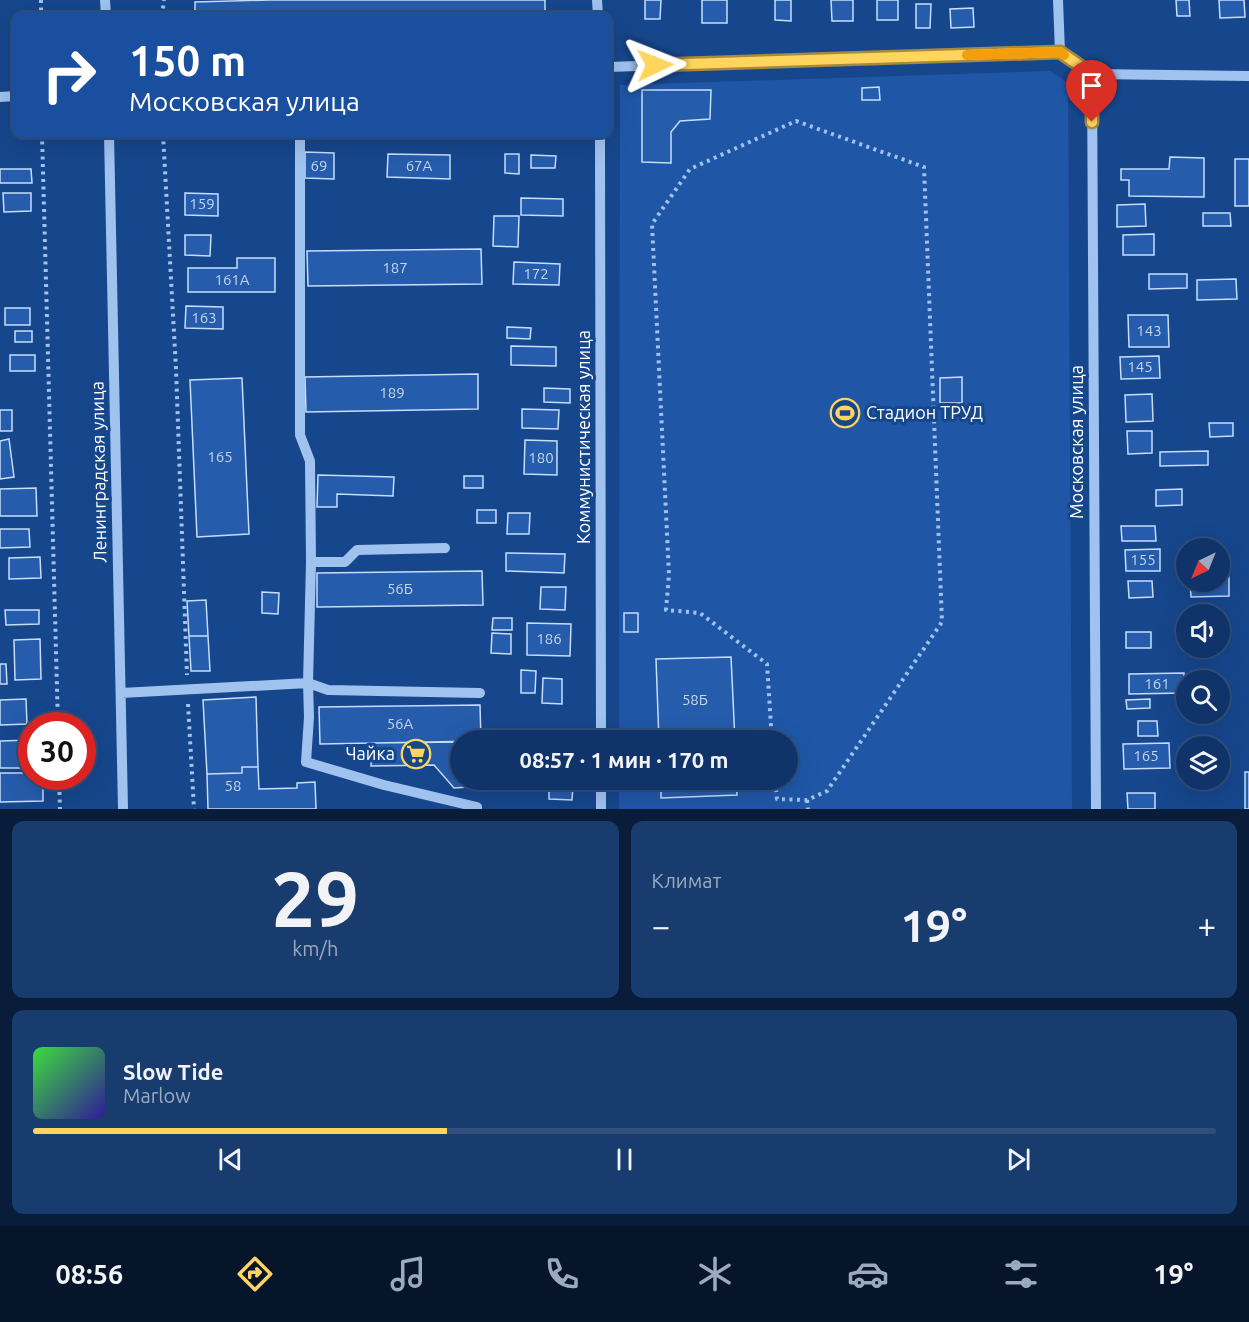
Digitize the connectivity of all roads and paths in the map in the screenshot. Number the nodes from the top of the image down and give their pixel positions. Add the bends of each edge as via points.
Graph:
1 (1058, 0) edge
2 (1060, 52) junction
3 (612, 67) edge
4 (1092, 74) junction
5 (1249, 76) edge
6 (42, 138) edge
7 (109, 138) edge
8 (163, 138) edge
9 (300, 138) edge
10 (600, 138) edge
11 (446, 548) dead end
12 (311, 562) junction
13 (308, 684) junction
14 (188, 690) junction
15 (121, 693) junction
16 (480, 693) dead end
17 (58, 712) edge
18 (601, 730) edge
19 (771, 730) edge
20 (59, 790) edge
21 (601, 790) edge
22 (776, 790) edge
23 (807, 800) junction
24 (60, 809) edge
25 (123, 809) edge
26 (194, 809) edge
27 (477, 809) edge
28 (601, 809) edge
29 (808, 809) edge
30 (1096, 809) edge

1 - 2 street
2 - 3 street
2 - 4 street
4 - 5 street
4 - 30 street, Московская улица
6 - 17 path
7 - 15 street, Ленинградская улица
8 - 14 path
9 - 12 street via 300,435 310,461
10 - 18 street, Коммунистическая улица
11 - 12 street via 357,550 345,562
12 - 13 street
13 - 14 street
13 - 16 street via 328,690
13 - 27 street via 306,762
14 - 15 street
14 - 26 path
15 - 25 street, Ленинградская улица
19 - 23 path via 766,663 700,613 666,610 669,575 652,224 690,169 796,121 924,167 942,622 827,791
20 - 24 path
21 - 28 street
22 - 23 path via 777,799
23 - 29 path

